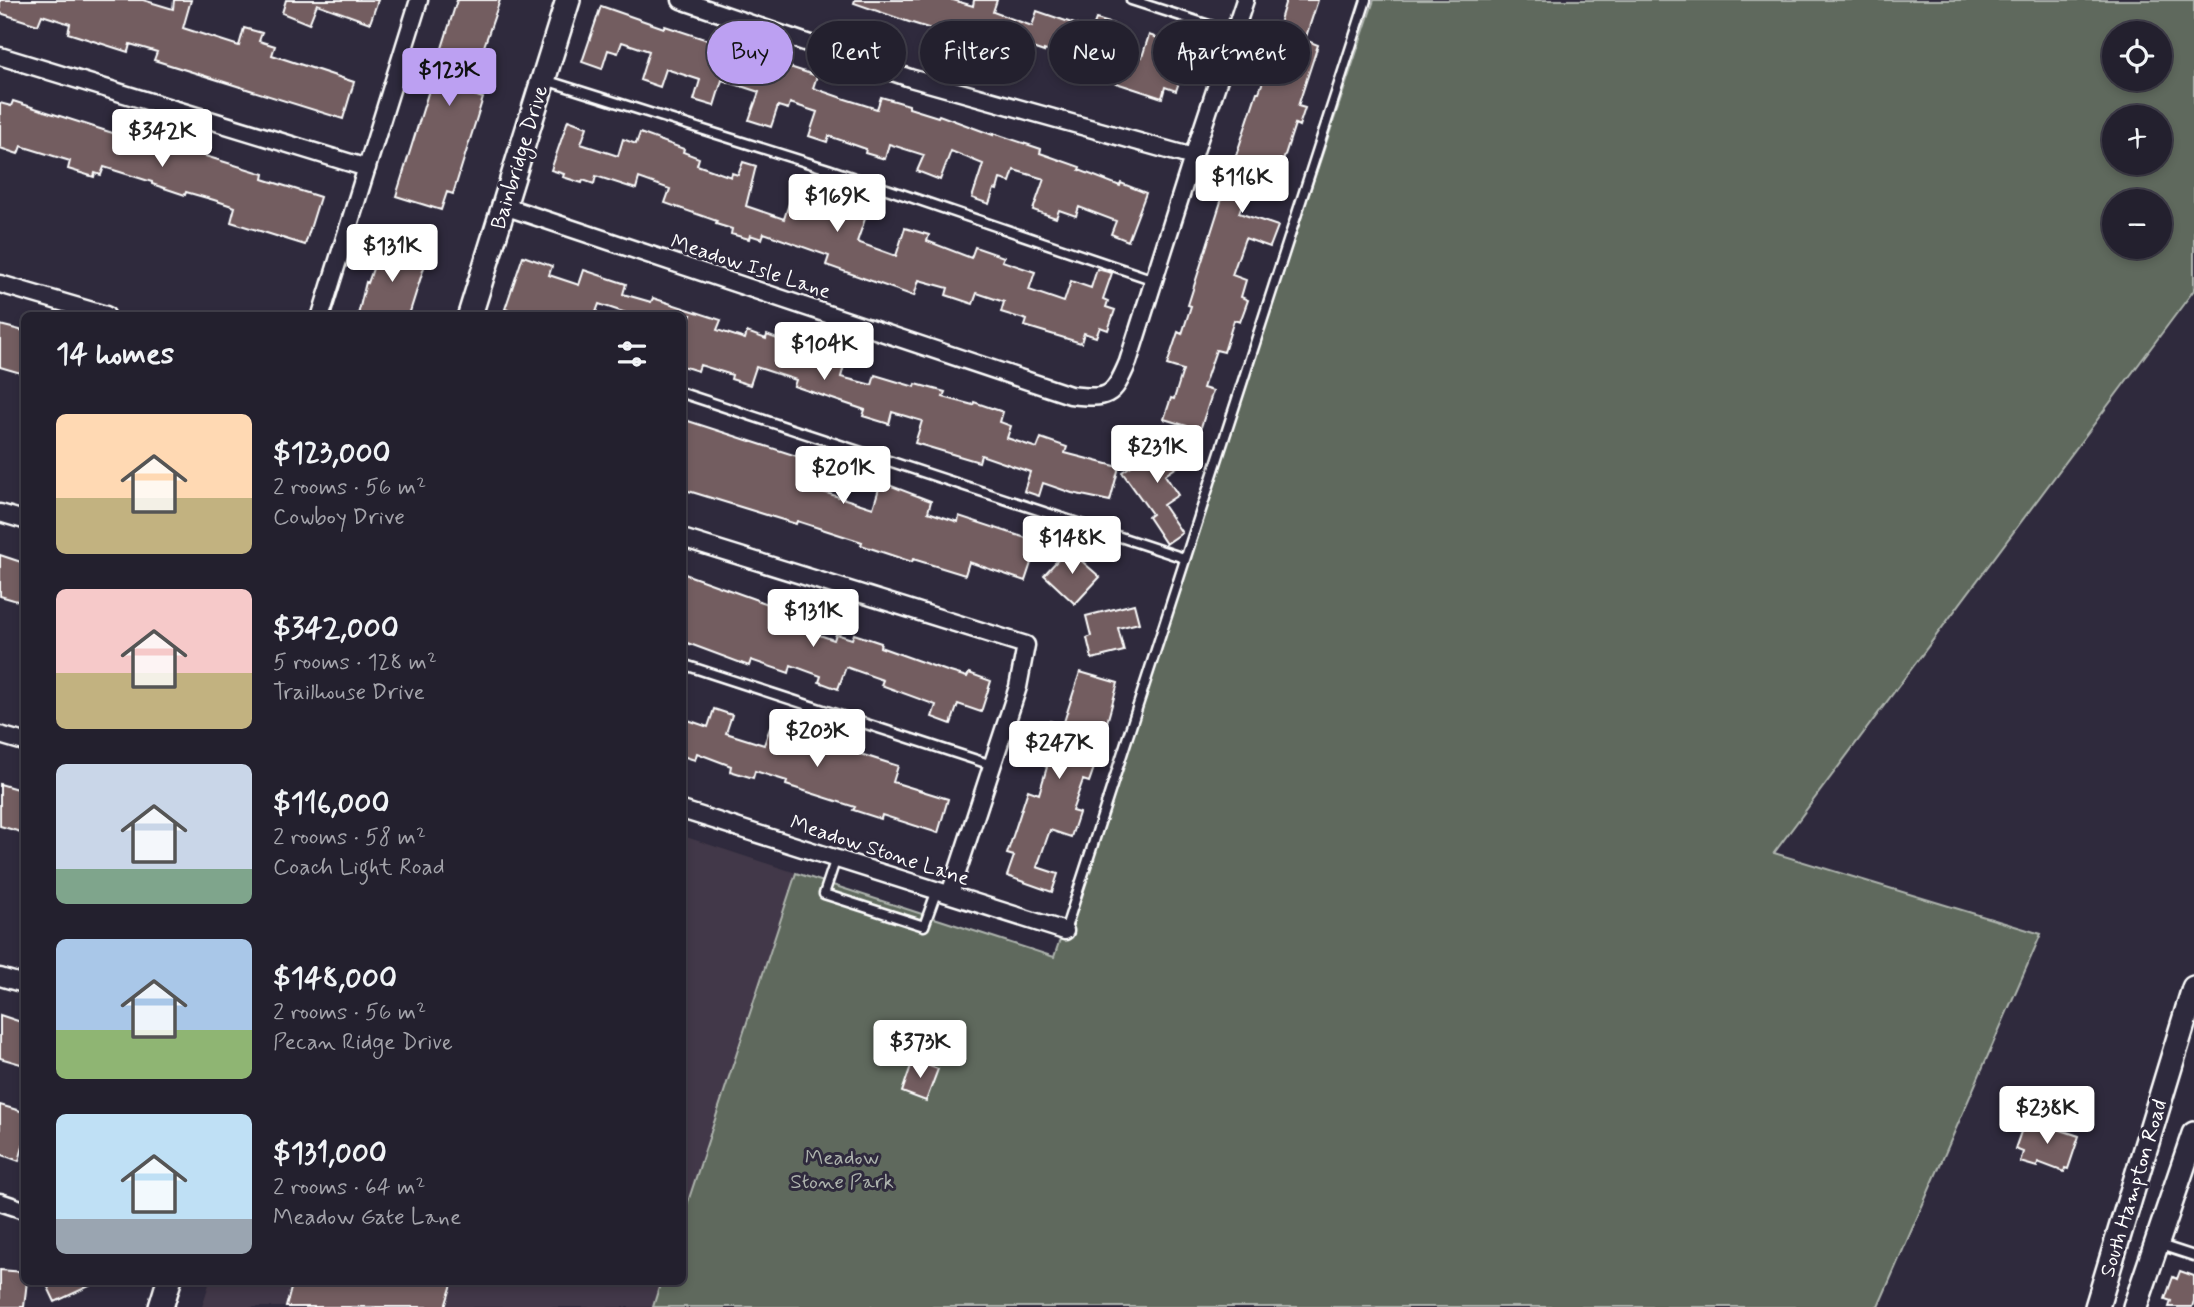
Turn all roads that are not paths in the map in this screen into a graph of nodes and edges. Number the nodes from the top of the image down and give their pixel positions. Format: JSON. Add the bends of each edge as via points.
{"nodes":[{"id":1,"x":419,"y":0,"type":"edge"},
{"id":2,"x":568,"y":0,"type":"edge"},
{"id":3,"x":681,"y":0,"type":"edge"},
{"id":4,"x":1131,"y":0,"type":"edge"},
{"id":5,"x":1245,"y":0,"type":"edge"},
{"id":6,"x":1366,"y":0,"type":"edge"},
{"id":7,"x":1197,"y":21,"type":"edge"},
{"id":8,"x":1238,"y":21,"type":"edge"},
{"id":9,"x":0,"y":56,"type":"edge"},
{"id":10,"x":544,"y":79,"type":"junction"},
{"id":11,"x":1217,"y":84,"type":"edge"},
{"id":12,"x":1193,"y":157,"type":"junction"},
{"id":13,"x":366,"y":168,"type":"junction"},
{"id":14,"x":504,"y":206,"type":"junction"},
{"id":15,"x":1154,"y":280,"type":"junction"},
{"id":16,"x":0,"y":284,"type":"edge"},
{"id":17,"x":96,"y":312,"type":"edge"},
{"id":18,"x":322,"y":312,"type":"edge"},
{"id":19,"x":471,"y":312,"type":"edge"},
{"id":20,"x":686,"y":394,"type":"edge"},
{"id":21,"x":0,"y":513,"type":"edge"},
{"id":22,"x":21,"y":519,"type":"edge"},
{"id":23,"x":686,"y":539,"type":"edge"},
{"id":24,"x":1184,"y":558,"type":"junction"},
{"id":25,"x":686,"y":665,"type":"edge"},
{"id":26,"x":0,"y":734,"type":"edge"},
{"id":27,"x":21,"y":741,"type":"edge"},
{"id":28,"x":992,"y":765,"type":"junction"},
{"id":29,"x":686,"y":811,"type":"edge"},
{"id":30,"x":836,"y":858,"type":"junction"},
{"id":31,"x":944,"y":892,"type":"junction"},
{"id":32,"x":1065,"y":931,"type":"joint"},
{"id":33,"x":0,"y":977,"type":"edge"},
{"id":34,"x":21,"y":983,"type":"edge"},
{"id":35,"x":2192,"y":999,"type":"edge"},
{"id":36,"x":2194,"y":1134,"type":"edge"},
{"id":37,"x":0,"y":1202,"type":"edge"},
{"id":38,"x":21,"y":1209,"type":"edge"},
{"id":39,"x":2157,"y":1244,"type":"junction"},
{"id":40,"x":2194,"y":1256,"type":"edge"},
{"id":41,"x":168,"y":1285,"type":"edge"},
{"id":42,"x":161,"y":1307,"type":"edge"},
{"id":43,"x":2097,"y":1307,"type":"edge"},
{"id":44,"x":2135,"y":1307,"type":"edge"}],
"edges":[{"from":1,"to":13,"type":"street"},
{"from":2,"to":10,"type":"main road","name":"Bainbridge Drive"},
{"from":3,"to":12,"type":"street","via":[[910,78]]},
{"from":4,"to":7,"type":"lane"},
{"from":5,"to":8,"type":"street","name":"Meadow Isle Lane"},
{"from":6,"to":24,"type":"lane"},
{"from":9,"to":13,"type":"street"},
{"from":10,"to":14,"type":"main road","name":"Bainbridge Drive"},
{"from":10,"to":15,"type":"lane"},
{"from":11,"to":12,"type":"street","name":"Meadow Isle Lane"},
{"from":12,"to":15,"type":"street","name":"Meadow Isle Lane"},
{"from":13,"to":18,"type":"street"},
{"from":14,"to":15,"type":"street","name":"Meadow Isle Lane","via":[[1070,395],[1098,398],[1118,386]]},
{"from":14,"to":19,"type":"main road","name":"Bainbridge Drive"},
{"from":16,"to":17,"type":"street"},
{"from":20,"to":24,"type":"lane"},
{"from":21,"to":22,"type":"street"},
{"from":23,"to":28,"type":"street","via":[[1026,645],[1018,687]]},
{"from":24,"to":32,"type":"lane"},
{"from":25,"to":28,"type":"lane"},
{"from":26,"to":27,"type":"street"},
{"from":28,"to":31,"type":"street"},
{"from":29,"to":30,"type":"street","name":"Meadow Stone Lane"},
{"from":30,"to":31,"type":"street","name":"Meadow Stone Lane"},
{"from":30,"to":31,"type":"lane","via":[[824,894],[924,926]]},
{"from":31,"to":32,"type":"street","name":"Meadow Stone Lane"},
{"from":33,"to":34,"type":"street"},
{"from":35,"to":43,"type":"main road","name":"South Hampton Road"},
{"from":36,"to":39,"type":"main road","name":"South Hampton Road"},
{"from":37,"to":38,"type":"street"},
{"from":39,"to":40,"type":"lane"},
{"from":39,"to":44,"type":"main road","name":"South Hampton Road"},
{"from":41,"to":42,"type":"main road"}]}
